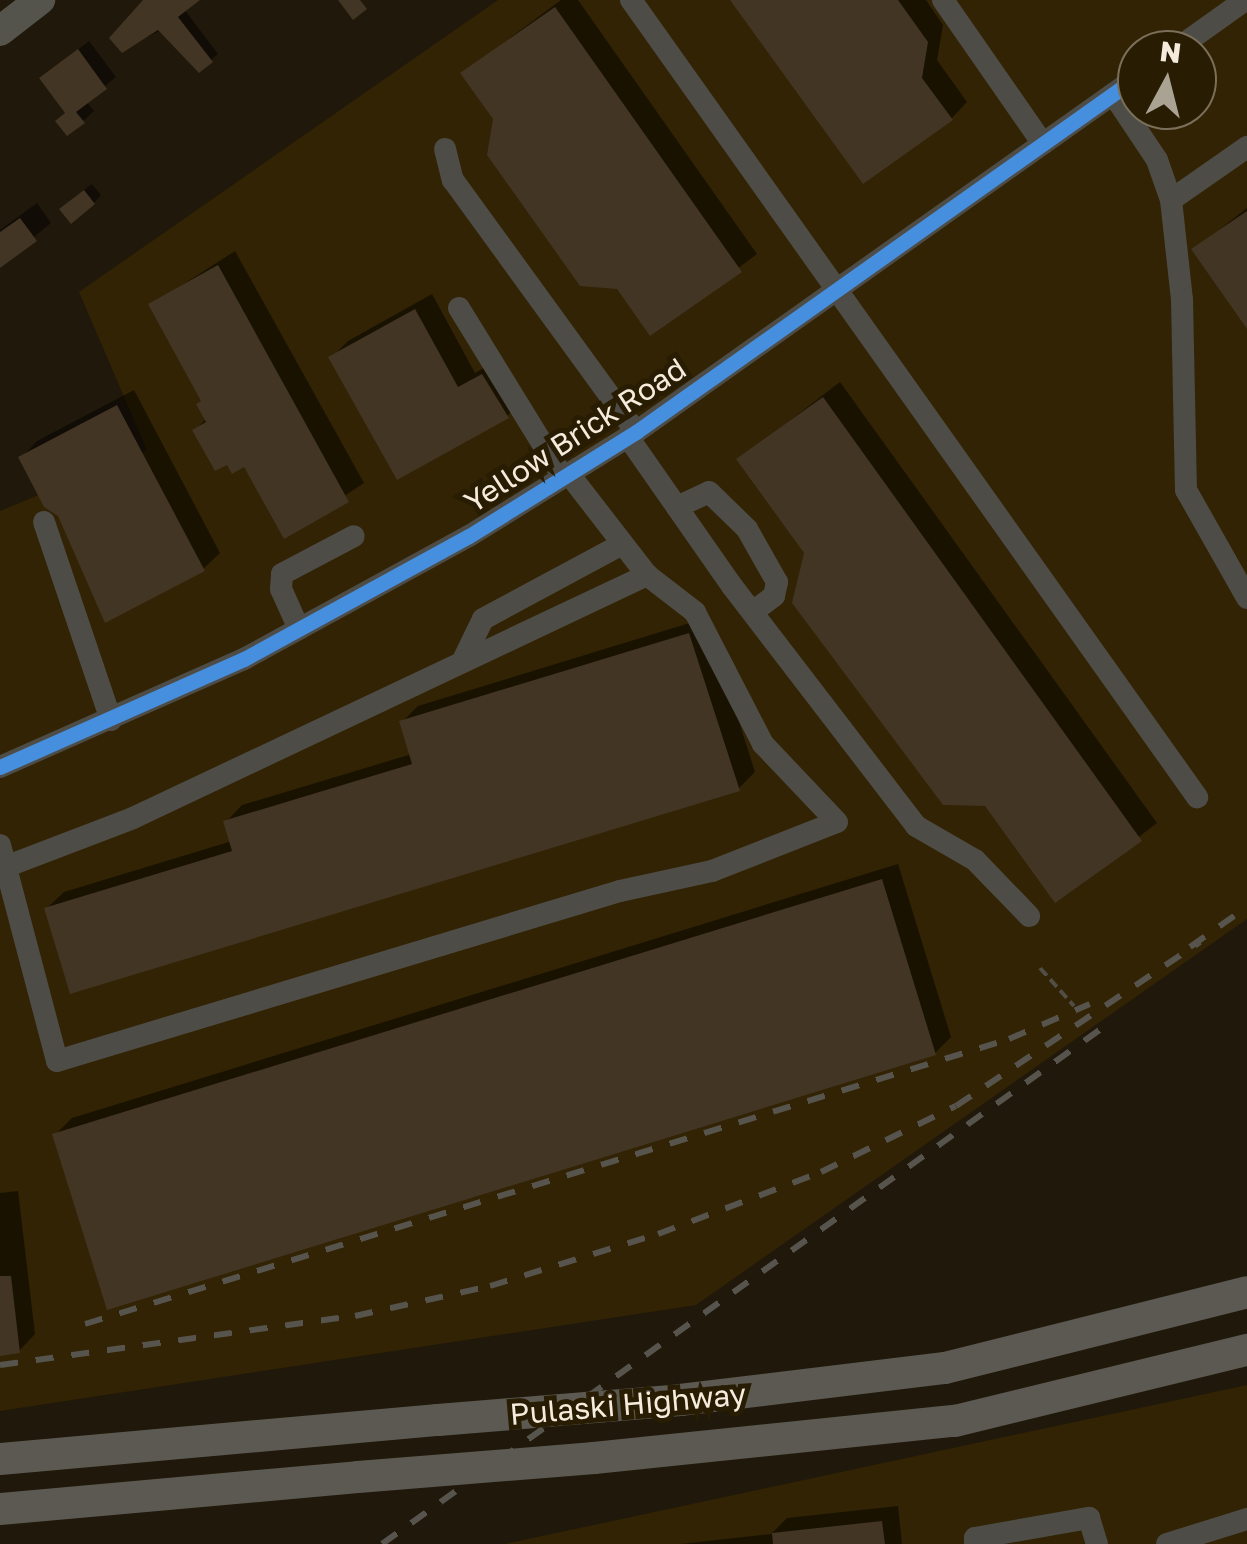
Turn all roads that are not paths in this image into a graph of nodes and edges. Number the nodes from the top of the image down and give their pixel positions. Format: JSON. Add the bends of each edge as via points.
{"nodes":[{"id":1,"x":40,"y":0,"type":"edge"},
{"id":2,"x":631,"y":0,"type":"edge"},
{"id":3,"x":942,"y":0,"type":"edge"},
{"id":4,"x":1245,"y":0,"type":"edge"},
{"id":5,"x":1203,"y":30,"type":"edge"},
{"id":6,"x":0,"y":31,"type":"edge"},
{"id":7,"x":1117,"y":91,"type":"edge"},
{"id":8,"x":1113,"y":94,"type":"junction"},
{"id":9,"x":1043,"y":144,"type":"junction"},
{"id":10,"x":1247,"y":147,"type":"edge"},
{"id":11,"x":445,"y":149,"type":"dead end"},
{"id":12,"x":1171,"y":200,"type":"junction"},
{"id":13,"x":841,"y":288,"type":"junction"},
{"id":14,"x":459,"y":308,"type":"dead end"},
{"id":15,"x":632,"y":434,"type":"junction"},
{"id":16,"x":566,"y":475,"type":"junction"},
{"id":17,"x":677,"y":507,"type":"junction"},
{"id":18,"x":44,"y":522,"type":"dead end"},
{"id":19,"x":354,"y":536,"type":"dead end"},
{"id":20,"x":622,"y":544,"type":"junction"},
{"id":21,"x":647,"y":576,"type":"junction"},
{"id":22,"x":1247,"y":598,"type":"edge"},
{"id":23,"x":753,"y":612,"type":"junction"},
{"id":24,"x":299,"y":629,"type":"junction"},
{"id":25,"x":464,"y":658,"type":"junction"},
{"id":26,"x":111,"y":720,"type":"junction"},
{"id":27,"x":0,"y":767,"type":"edge"},
{"id":28,"x":1197,"y":797,"type":"dead end"},
{"id":29,"x":2,"y":856,"type":"edge"},
{"id":30,"x":1030,"y":916,"type":"dead end"},
{"id":31,"x":1247,"y":1292,"type":"edge"},
{"id":32,"x":1247,"y":1350,"type":"edge"},
{"id":33,"x":0,"y":1459,"type":"edge"},
{"id":34,"x":0,"y":1509,"type":"edge"},
{"id":35,"x":1247,"y":1519,"type":"edge"},
{"id":36,"x":976,"y":1544,"type":"edge"},
{"id":37,"x":1098,"y":1544,"type":"edge"},
{"id":38,"x":1167,"y":1544,"type":"edge"}],
"edges":[{"from":1,"to":6,"type":"main road"},
{"from":2,"to":13,"type":"street"},
{"from":3,"to":9,"type":"street"},
{"from":4,"to":5,"type":"street"},
{"from":7,"to":8,"type":"street","name":"Yellow Brick Road"},
{"from":8,"to":9,"type":"street","name":"Yellow Brick Road"},
{"from":8,"to":12,"type":"street","via":[[1157,160]]},
{"from":9,"to":13,"type":"street","name":"Yellow Brick Road"},
{"from":10,"to":12,"type":"street"},
{"from":11,"to":15,"type":"street","via":[[453,180]]},
{"from":12,"to":22,"type":"street","via":[[1182,300],[1186,490]]},
{"from":13,"to":15,"type":"street","name":"Yellow Brick Road"},
{"from":13,"to":28,"type":"street"},
{"from":14,"to":16,"type":"street"},
{"from":15,"to":16,"type":"street","name":"Yellow Brick Road"},
{"from":15,"to":17,"type":"street"},
{"from":16,"to":20,"type":"street"},
{"from":16,"to":24,"type":"street","name":"Yellow Brick Road"},
{"from":17,"to":23,"type":"street"},
{"from":17,"to":23,"type":"street","via":[[709,492],[747,529],[778,582],[774,596]]},
{"from":18,"to":26,"type":"street"},
{"from":19,"to":24,"type":"street","via":[[282,574],[281,590]]},
{"from":20,"to":21,"type":"street"},
{"from":20,"to":25,"type":"street","via":[[483,619]]},
{"from":21,"to":25,"type":"street"},
{"from":21,"to":29,"type":"street","via":[[695,612],[763,744],[837,822],[712,871],[620,892],[58,1061]]},
{"from":23,"to":30,"type":"street","via":[[916,826],[976,860]]},
{"from":24,"to":26,"type":"street","name":"Yellow Brick Road"},
{"from":25,"to":29,"type":"street","via":[[133,818]]},
{"from":26,"to":27,"type":"street","name":"Yellow Brick Road"},
{"from":31,"to":33,"type":"highway","name":"Pulaski Highway","bridge":true,"via":[[945,1368],[680,1400]]},
{"from":32,"to":34,"type":"highway","name":"Pulaski Highway","bridge":true,"via":[[955,1421]]},
{"from":35,"to":38,"type":"street"},
{"from":36,"to":37,"type":"street","via":[[975,1538],[1088,1518]]}]}
